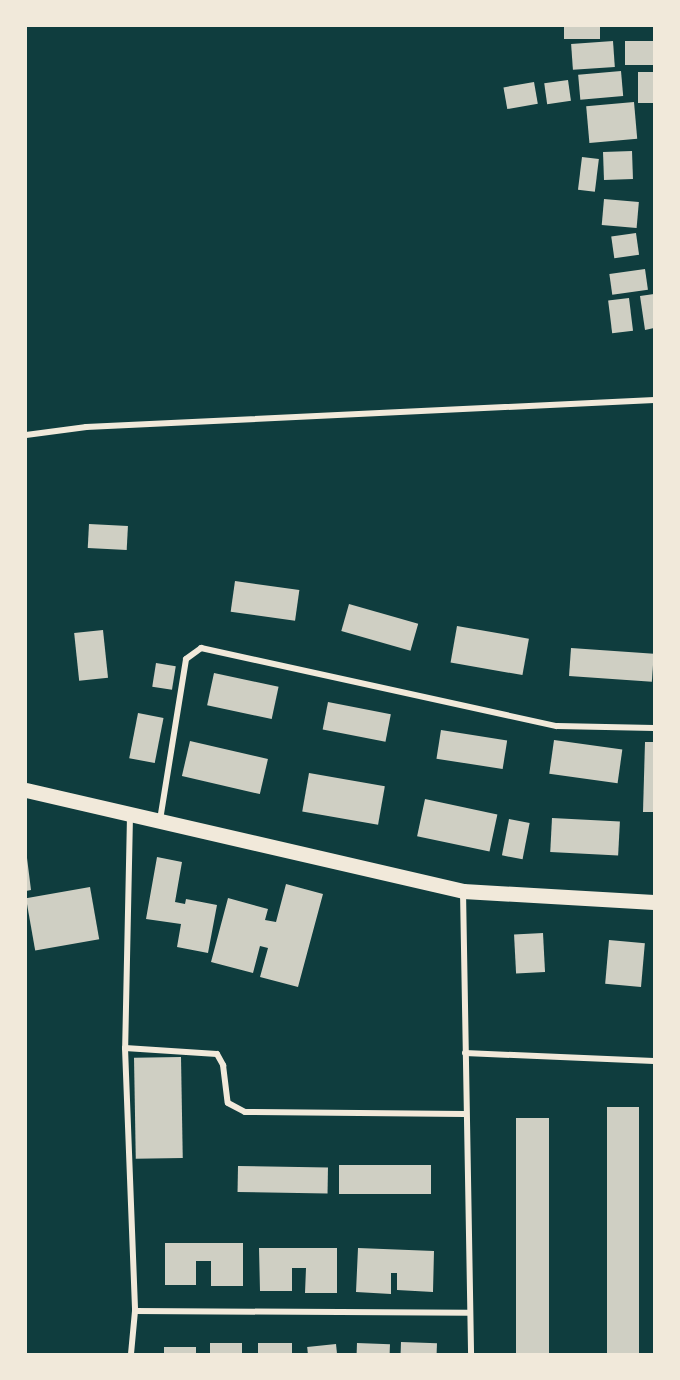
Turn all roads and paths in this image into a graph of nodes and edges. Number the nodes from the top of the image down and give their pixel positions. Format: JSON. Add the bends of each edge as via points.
{"nodes":[{"id":1,"x":654,"y":400,"type":"edge"},
{"id":2,"x":26,"y":435,"type":"edge"},
{"id":3,"x":654,"y":728,"type":"edge"},
{"id":4,"x":26,"y":790,"type":"edge"},
{"id":5,"x":130,"y":812,"type":"junction"},
{"id":6,"x":160,"y":821,"type":"junction"},
{"id":7,"x":463,"y":891,"type":"junction"},
{"id":8,"x":654,"y":902,"type":"edge"},
{"id":9,"x":125,"y":1048,"type":"junction"},
{"id":10,"x":465,"y":1053,"type":"junction"},
{"id":11,"x":654,"y":1061,"type":"edge"},
{"id":12,"x":465,"y":1114,"type":"junction"},
{"id":13,"x":135,"y":1311,"type":"junction"},
{"id":14,"x":469,"y":1313,"type":"junction"},
{"id":15,"x":131,"y":1354,"type":"edge"},
{"id":16,"x":471,"y":1354,"type":"edge"}],
"edges":[{"from":1,"to":2,"type":"street","via":[[86,427]]},
{"from":3,"to":6,"type":"street","via":[[557,726],[201,648],[186,659]]},
{"from":4,"to":5,"type":"main road"},
{"from":5,"to":6,"type":"main road"},
{"from":5,"to":9,"type":"street"},
{"from":6,"to":7,"type":"main road"},
{"from":7,"to":8,"type":"main road"},
{"from":7,"to":10,"type":"street"},
{"from":9,"to":12,"type":"street","via":[[217,1054],[223,1065],[228,1103],[245,1112]]},
{"from":9,"to":13,"type":"street"},
{"from":10,"to":11,"type":"street"},
{"from":10,"to":12,"type":"street"},
{"from":12,"to":14,"type":"street"},
{"from":13,"to":14,"type":"street"},
{"from":13,"to":15,"type":"street"},
{"from":14,"to":16,"type":"street"}]}
